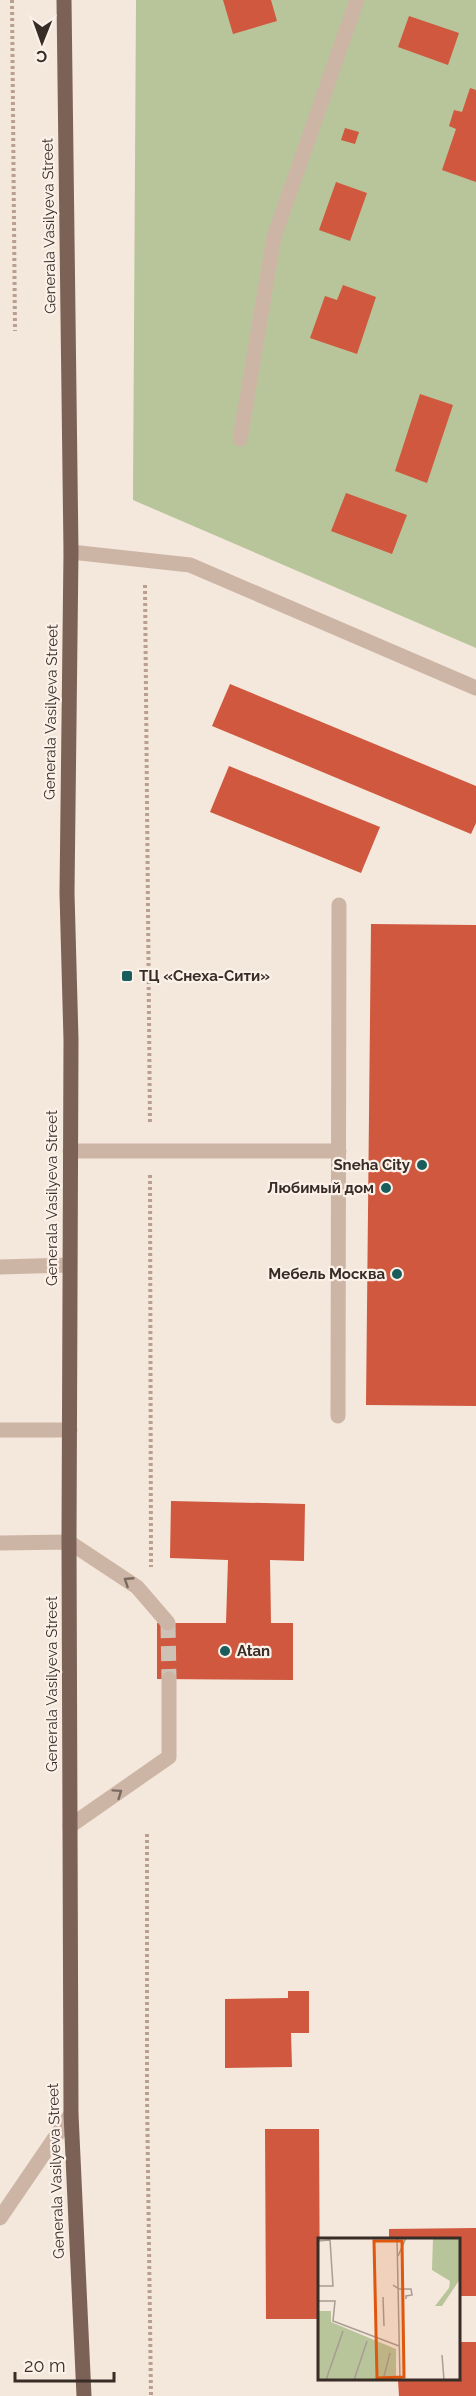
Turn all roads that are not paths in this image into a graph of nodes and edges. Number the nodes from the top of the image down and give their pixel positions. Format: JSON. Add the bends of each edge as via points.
{"nodes":[{"id":1,"x":64,"y":0,"type":"edge"},
{"id":2,"x":357,"y":0,"type":"edge"},
{"id":3,"x":240,"y":439,"type":"dead end"},
{"id":4,"x":70,"y":552,"type":"junction"},
{"id":5,"x":476,"y":688,"type":"edge"},
{"id":6,"x":339,"y":905,"type":"dead end"},
{"id":7,"x":70,"y":1151,"type":"junction"},
{"id":8,"x":339,"y":1151,"type":"junction"},
{"id":9,"x":69,"y":1265,"type":"junction"},
{"id":10,"x":0,"y":1267,"type":"edge"},
{"id":11,"x":338,"y":1416,"type":"dead end"},
{"id":12,"x":0,"y":1430,"type":"edge"},
{"id":13,"x":70,"y":1430,"type":"junction"},
{"id":14,"x":69,"y":1542,"type":"junction"},
{"id":15,"x":0,"y":1543,"type":"edge"},
{"id":16,"x":168,"y":1623,"type":"tunnel mouth"},
{"id":17,"x":168,"y":1679,"type":"tunnel mouth"},
{"id":18,"x":70,"y":1826,"type":"junction"},
{"id":19,"x":71,"y":2114,"type":"junction"},
{"id":20,"x":0,"y":2218,"type":"edge"},
{"id":21,"x":84,"y":2396,"type":"edge"}],
"edges":[{"from":1,"to":4,"type":"main road","name":"Generala Vasilyeva Street"},
{"from":2,"to":3,"type":"lane","via":[[274,237]]},
{"from":4,"to":5,"type":"lane","via":[[190,565]]},
{"from":4,"to":7,"type":"main road","name":"Generala Vasilyeva Street"},
{"from":6,"to":8,"type":"lane"},
{"from":7,"to":8,"type":"lane"},
{"from":7,"to":9,"type":"main road","name":"Generala Vasilyeva Street"},
{"from":8,"to":11,"type":"lane"},
{"from":9,"to":10,"type":"lane"},
{"from":9,"to":13,"type":"main road","name":"Generala Vasilyeva Street"},
{"from":12,"to":13,"type":"lane"},
{"from":13,"to":14,"type":"main road","name":"Generala Vasilyeva Street"},
{"from":14,"to":15,"type":"lane"},
{"from":16,"to":14,"type":"lane","one_way":true,"via":[[137,1587]]},
{"from":14,"to":18,"type":"main road","name":"Generala Vasilyeva Street"},
{"from":18,"to":17,"type":"lane","one_way":true,"via":[[169,1757]]},
{"from":18,"to":19,"type":"main road","name":"Generala Vasilyeva Street"},
{"from":19,"to":20,"type":"lane"},
{"from":19,"to":21,"type":"main road","name":"Generala Vasilyeva Street"}]}
